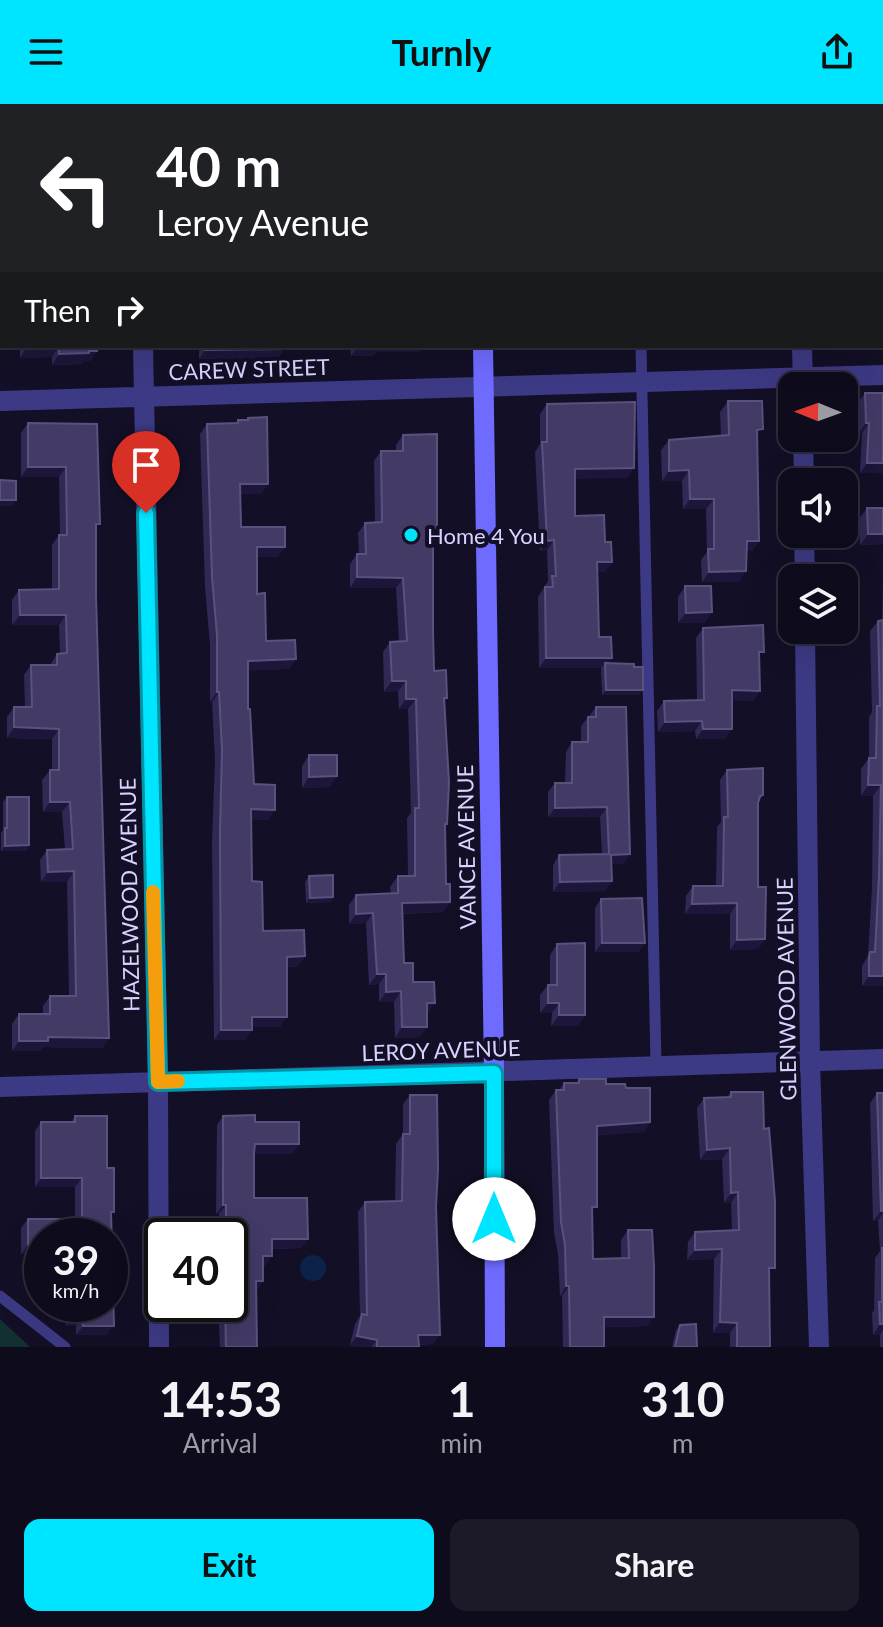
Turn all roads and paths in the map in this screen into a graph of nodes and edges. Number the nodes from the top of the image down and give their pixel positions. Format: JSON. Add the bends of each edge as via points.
{"nodes":[{"id":1,"x":143,"y":348,"type":"edge"},
{"id":2,"x":483,"y":348,"type":"edge"},
{"id":3,"x":641,"y":348,"type":"edge"},
{"id":4,"x":802,"y":348,"type":"edge"},
{"id":5,"x":803,"y":372,"type":"edge"},
{"id":6,"x":883,"y":375,"type":"edge"},
{"id":7,"x":858,"y":377,"type":"edge"},
{"id":8,"x":642,"y":382,"type":"junction"},
{"id":9,"x":778,"y":382,"type":"edge"},
{"id":10,"x":483,"y":386,"type":"junction"},
{"id":11,"x":144,"y":396,"type":"junction"},
{"id":12,"x":0,"y":401,"type":"edge"},
{"id":13,"x":805,"y":644,"type":"edge"},
{"id":14,"x":883,"y":1059,"type":"edge"},
{"id":15,"x":810,"y":1061,"type":"junction"},
{"id":16,"x":656,"y":1064,"type":"junction"},
{"id":17,"x":494,"y":1073,"type":"junction"},
{"id":18,"x":158,"y":1082,"type":"junction"},
{"id":19,"x":0,"y":1087,"type":"edge"},
{"id":20,"x":0,"y":1296,"type":"edge"},
{"id":21,"x":65,"y":1347,"type":"edge"},
{"id":22,"x":159,"y":1347,"type":"edge"},
{"id":23,"x":495,"y":1347,"type":"edge"},
{"id":24,"x":819,"y":1347,"type":"edge"}],
"edges":[{"from":1,"to":11,"type":"street","name":"HAZELWOOD AVENUE"},
{"from":2,"to":10,"type":"street","name":"VANCE AVENUE"},
{"from":3,"to":8,"type":"lane"},
{"from":4,"to":5,"type":"street"},
{"from":6,"to":7,"type":"street","name":"CAREW STREET"},
{"from":8,"to":9,"type":"street","name":"CAREW STREET"},
{"from":8,"to":10,"type":"street","name":"CAREW STREET"},
{"from":8,"to":16,"type":"lane"},
{"from":10,"to":11,"type":"street","name":"CAREW STREET"},
{"from":10,"to":17,"type":"street","name":"VANCE AVENUE"},
{"from":11,"to":12,"type":"street","name":"CAREW STREET"},
{"from":11,"to":18,"type":"street","name":"HAZELWOOD AVENUE"},
{"from":13,"to":15,"type":"street","name":"GLENWOOD AVENUE"},
{"from":14,"to":15,"type":"street","name":"LEROY AVENUE"},
{"from":15,"to":16,"type":"street","name":"LEROY AVENUE"},
{"from":15,"to":24,"type":"street","name":"GLENWOOD AVENUE"},
{"from":16,"to":17,"type":"street","name":"LEROY AVENUE"},
{"from":17,"to":18,"type":"street","name":"LEROY AVENUE"},
{"from":17,"to":23,"type":"street","name":"VANCE AVENUE"},
{"from":18,"to":19,"type":"street","name":"LEROY AVENUE"},
{"from":18,"to":22,"type":"street","name":"HAZELWOOD AVENUE"},
{"from":20,"to":21,"type":"lane"}]}
